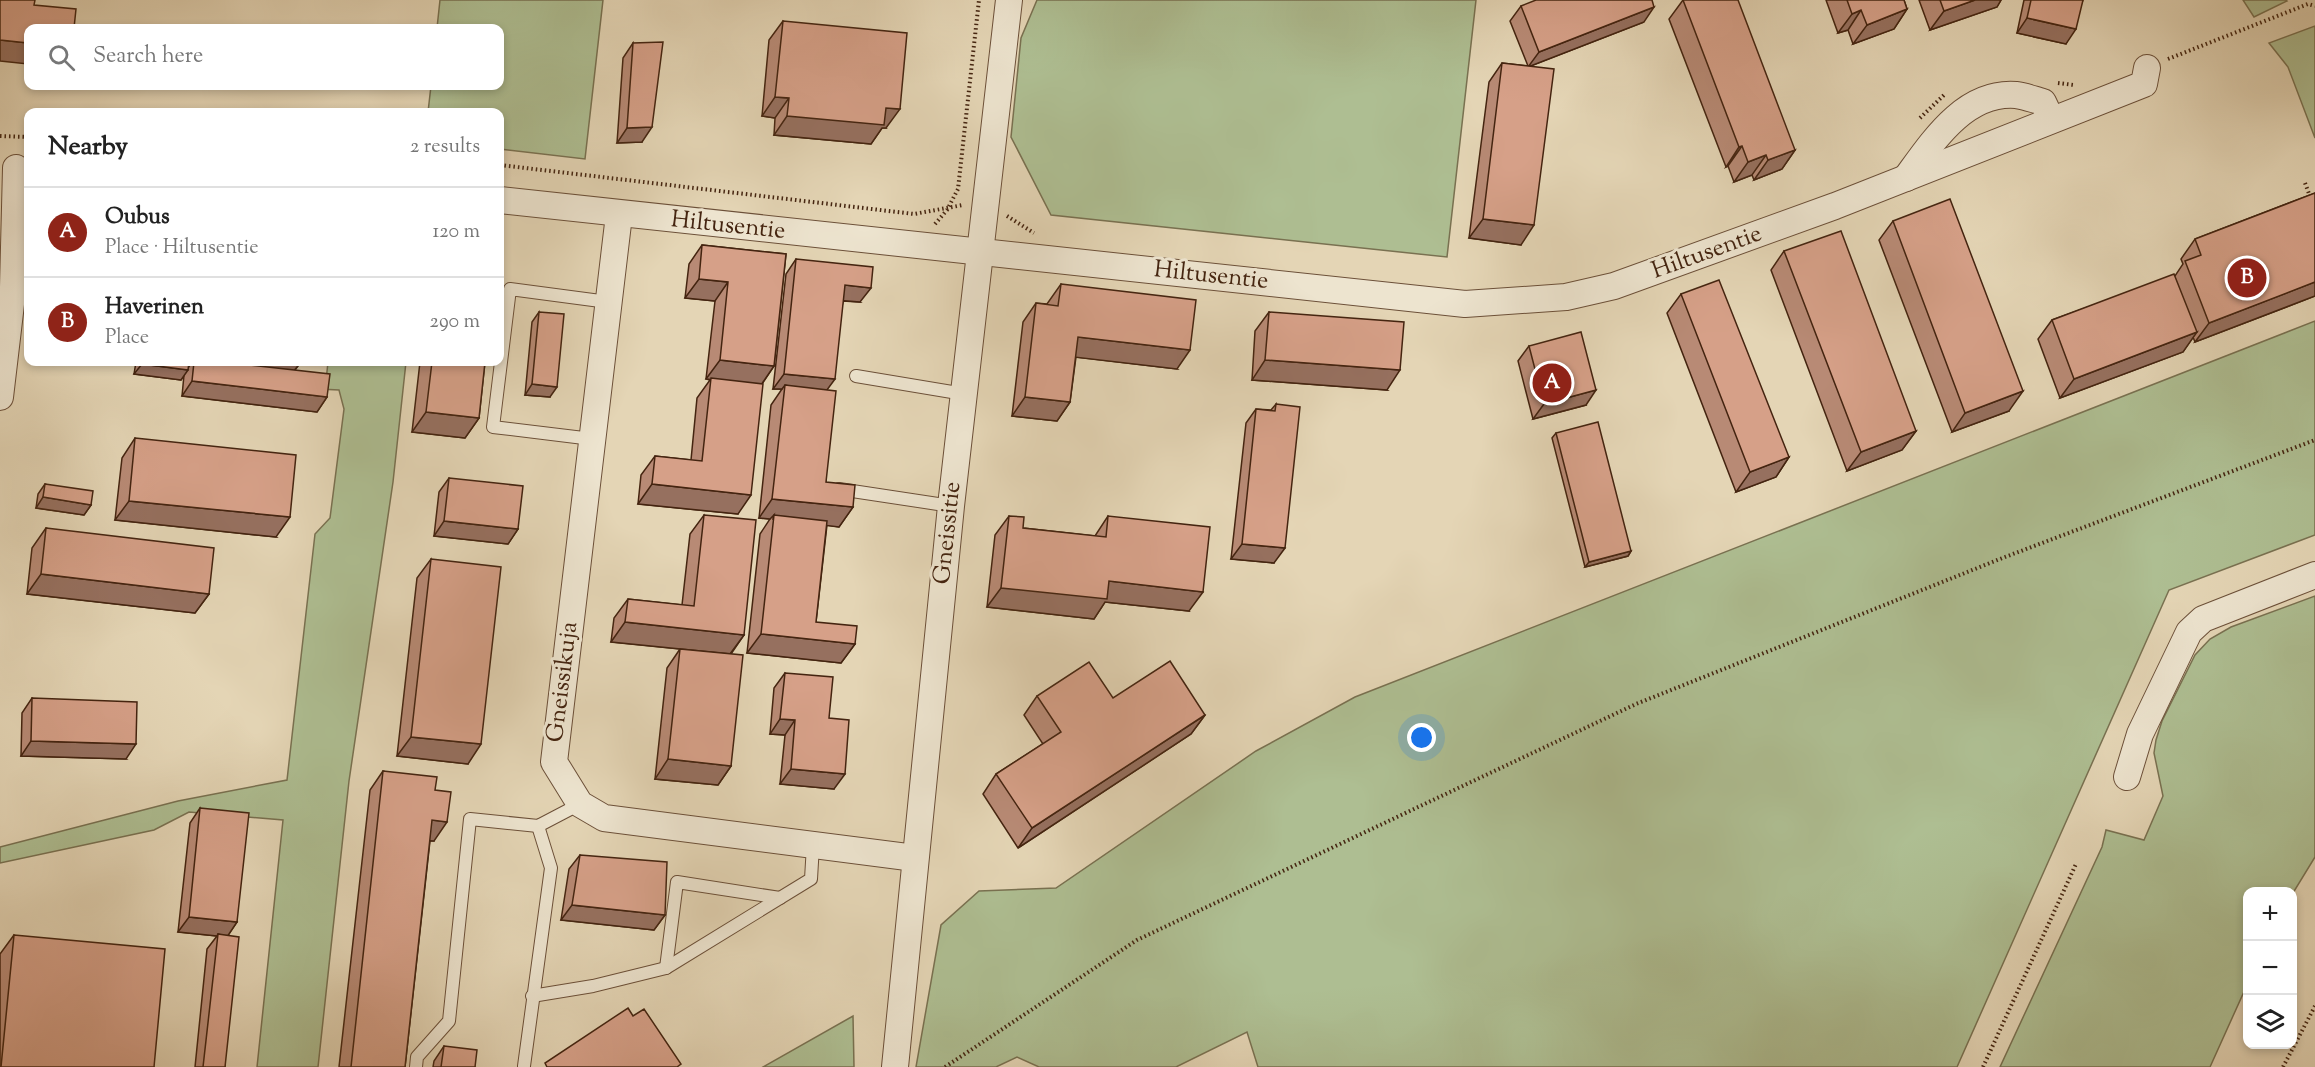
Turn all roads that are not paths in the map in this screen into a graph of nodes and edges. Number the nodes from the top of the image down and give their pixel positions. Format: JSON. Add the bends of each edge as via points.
{"nodes":[{"id":1,"x":1009,"y":0,"type":"edge"},
{"id":2,"x":2147,"y":68,"type":"road end"},
{"id":3,"x":2051,"y":119,"type":"junction"},
{"id":4,"x":15,"y":168,"type":"edge"},
{"id":5,"x":1905,"y":179,"type":"junction"},
{"id":6,"x":504,"y":201,"type":"edge"},
{"id":7,"x":619,"y":215,"type":"junction"},
{"id":8,"x":979,"y":251,"type":"junction"},
{"id":9,"x":608,"y":302,"type":"junction"},
{"id":10,"x":504,"y":338,"type":"edge"},
{"id":11,"x":501,"y":366,"type":"edge"},
{"id":12,"x":856,"y":376,"type":"dead end"},
{"id":13,"x":964,"y":394,"type":"junction"},
{"id":14,"x":0,"y":397,"type":"edge"},
{"id":15,"x":592,"y":439,"type":"junction"},
{"id":16,"x":835,"y":488,"type":"edge"},
{"id":17,"x":951,"y":506,"type":"junction"},
{"id":18,"x":2315,"y":575,"type":"edge"},
{"id":19,"x":2127,"y":777,"type":"dead end"},
{"id":20,"x":580,"y":804,"type":"junction"},
{"id":21,"x":538,"y":826,"type":"junction"},
{"id":22,"x":813,"y":845,"type":"junction"},
{"id":23,"x":915,"y":858,"type":"junction"},
{"id":24,"x":780,"y":898,"type":"junction"},
{"id":25,"x":666,"y":968,"type":"junction"},
{"id":26,"x":532,"y":996,"type":"junction"},
{"id":27,"x":524,"y":1066,"type":"edge"},
{"id":28,"x":416,"y":1067,"type":"edge"},
{"id":29,"x":895,"y":1067,"type":"edge"}],
"edges":[{"from":1,"to":8,"type":"street","name":"Gneissitie"},
{"from":2,"to":3,"type":"street","name":"Hiltusentie","via":[[2144,84]]},
{"from":3,"to":5,"type":"street","name":"Hiltusentie"},
{"from":3,"to":5,"type":"street","via":[[2043,102],[2017,95],[1972,103],[1935,139]]},
{"from":4,"to":14,"type":"street","via":[[13,287]]},
{"from":5,"to":8,"type":"street","name":"Hiltusentie","via":[[1696,258],[1614,286],[1566,297],[1465,304]]},
{"from":6,"to":7,"type":"street","name":"Hiltusentie"},
{"from":7,"to":8,"type":"street","name":"Hiltusentie"},
{"from":7,"to":9,"type":"street","name":"Gneissikuja"},
{"from":8,"to":13,"type":"street","name":"Gneissitie"},
{"from":9,"to":10,"type":"lane","via":[[510,289]]},
{"from":9,"to":15,"type":"street","name":"Gneissikuja"},
{"from":11,"to":15,"type":"lane","via":[[493,427]]},
{"from":12,"to":13,"type":"lane"},
{"from":13,"to":17,"type":"street","name":"Gneissitie"},
{"from":15,"to":20,"type":"street","name":"Gneissikuja","via":[[554,762]]},
{"from":16,"to":17,"type":"lane"},
{"from":17,"to":23,"type":"street","name":"Gneissitie"},
{"from":18,"to":19,"type":"street","via":[[2203,619],[2189,632],[2140,734]]},
{"from":20,"to":21,"type":"lane"},
{"from":20,"to":22,"type":"street","name":"Gneissikuja","via":[[604,818]]},
{"from":21,"to":26,"type":"lane","via":[[551,868]]},
{"from":21,"to":28,"type":"lane","via":[[470,819],[449,1021],[417,1057]]},
{"from":22,"to":23,"type":"street","name":"Gneissikuja"},
{"from":22,"to":24,"type":"lane","via":[[811,879]]},
{"from":23,"to":29,"type":"street","name":"Gneissitie"},
{"from":24,"to":25,"type":"lane"},
{"from":24,"to":25,"type":"lane","via":[[677,882]]},
{"from":25,"to":26,"type":"lane"},
{"from":26,"to":27,"type":"lane"}]}
